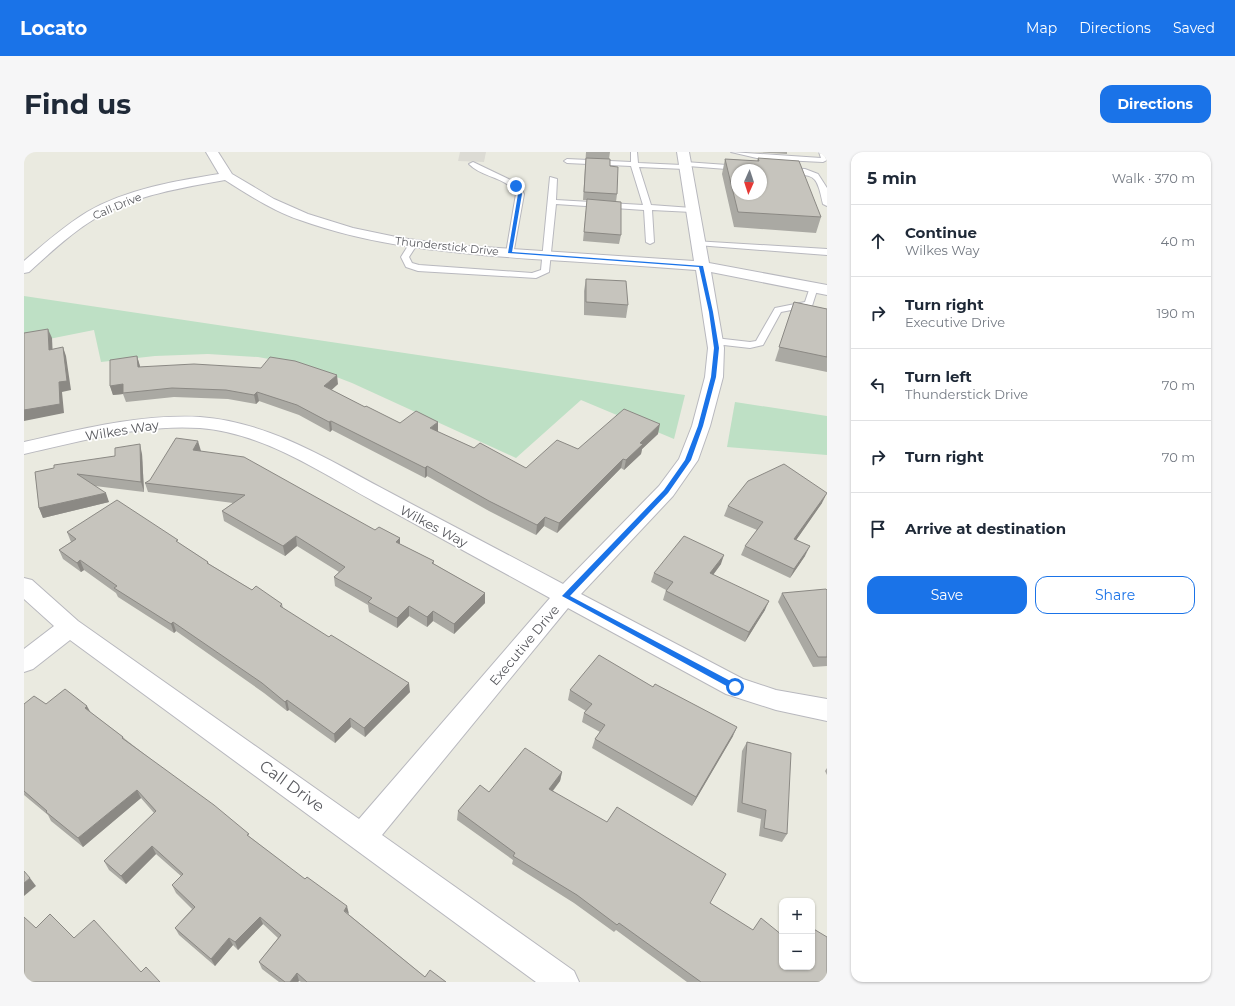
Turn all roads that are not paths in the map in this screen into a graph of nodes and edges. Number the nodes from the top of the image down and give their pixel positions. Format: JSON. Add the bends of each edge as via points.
{"nodes":[{"id":1,"x":212,"y":152,"type":"edge"},
{"id":2,"x":634,"y":152,"type":"edge"},
{"id":3,"x":734,"y":152,"type":"edge"},
{"id":4,"x":822,"y":152,"type":"edge"},
{"id":5,"x":567,"y":161,"type":"dead end"},
{"id":6,"x":684,"y":161,"type":"edge"},
{"id":7,"x":473,"y":164,"type":"dead end"},
{"id":8,"x":635,"y":164,"type":"junction"},
{"id":9,"x":731,"y":166,"type":"edge"},
{"id":10,"x":780,"y":170,"type":"edge"},
{"id":11,"x":227,"y":176,"type":"junction"},
{"id":12,"x":553,"y":179,"type":"dead end"},
{"id":13,"x":552,"y":202,"type":"junction"},
{"id":14,"x":827,"y":204,"type":"edge"},
{"id":15,"x":648,"y":208,"type":"junction"},
{"id":16,"x":692,"y":210,"type":"junction"},
{"id":17,"x":650,"y":242,"type":"dead end"},
{"id":18,"x":414,"y":243,"type":"junction"},
{"id":19,"x":697,"y":243,"type":"junction"},
{"id":20,"x":827,"y":252,"type":"edge"},
{"id":21,"x":510,"y":253,"type":"junction"},
{"id":22,"x":548,"y":256,"type":"junction"},
{"id":23,"x":701,"y":266,"type":"junction"},
{"id":24,"x":24,"y":269,"type":"edge"},
{"id":25,"x":820,"y":289,"type":"edge"},
{"id":26,"x":715,"y":341,"type":"junction"},
{"id":27,"x":24,"y":448,"type":"edge"},
{"id":28,"x":24,"y":586,"type":"edge"},
{"id":29,"x":565,"y":596,"type":"junction"},
{"id":30,"x":70,"y":627,"type":"junction"},
{"id":31,"x":24,"y":662,"type":"edge"},
{"id":32,"x":827,"y":710,"type":"edge"},
{"id":33,"x":362,"y":838,"type":"junction"},
{"id":34,"x":563,"y":982,"type":"edge"}],
"edges":[{"from":1,"to":11,"type":"street","name":"Thunderstick Drive"},
{"from":2,"to":8,"type":"lane"},
{"from":3,"to":4,"type":"lane","via":[[761,157],[823,160],[825,158]]},
{"from":5,"to":8,"type":"lane"},
{"from":6,"to":8,"type":"lane"},
{"from":6,"to":9,"type":"lane"},
{"from":6,"to":16,"type":"street","name":"Executive Drive"},
{"from":7,"to":21,"type":"lane","via":[[516,186],[520,194]]},
{"from":8,"to":15,"type":"lane"},
{"from":10,"to":14,"type":"lane","via":[[810,172],[819,177]]},
{"from":11,"to":18,"type":"street","name":"Thunderstick Drive","via":[[269,202],[303,217],[350,232]]},
{"from":11,"to":24,"type":"street","name":"Call Drive","via":[[158,190],[101,210],[68,232]]},
{"from":12,"to":13,"type":"lane"},
{"from":13,"to":15,"type":"lane"},
{"from":13,"to":22,"type":"lane"},
{"from":15,"to":16,"type":"lane"},
{"from":15,"to":17,"type":"lane"},
{"from":16,"to":19,"type":"street","name":"Executive Drive"},
{"from":18,"to":21,"type":"street","name":"Thunderstick Drive"},
{"from":18,"to":22,"type":"lane","via":[[405,257],[409,265],[418,268],[533,276],[545,272]]},
{"from":19,"to":20,"type":"lane"},
{"from":19,"to":23,"type":"street","name":"Executive Drive"},
{"from":21,"to":22,"type":"street","name":"Thunderstick Drive"},
{"from":22,"to":23,"type":"street","name":"Thunderstick Drive"},
{"from":23,"to":25,"type":"street","name":"Thunderstick Drive"},
{"from":23,"to":26,"type":"street","name":"Executive Drive"},
{"from":25,"to":26,"type":"lane","via":[[809,304],[778,310],[760,343],[750,345]]},
{"from":26,"to":29,"type":"street","name":"Executive Drive","via":[[714,377],[701,426],[688,460],[666,491]]},
{"from":27,"to":29,"type":"street","name":"Wilkes Way","via":[[153,423],[226,426],[261,435],[302,454]]},
{"from":28,"to":30,"type":"street","name":"Call Drive"},
{"from":29,"to":32,"type":"street","name":"Wilkes Way","via":[[735,687],[776,700]]},
{"from":29,"to":33,"type":"street","name":"Executive Drive"},
{"from":30,"to":31,"type":"street"},
{"from":30,"to":33,"type":"street","name":"Call Drive"},
{"from":33,"to":34,"type":"street","name":"Call Drive"}]}
